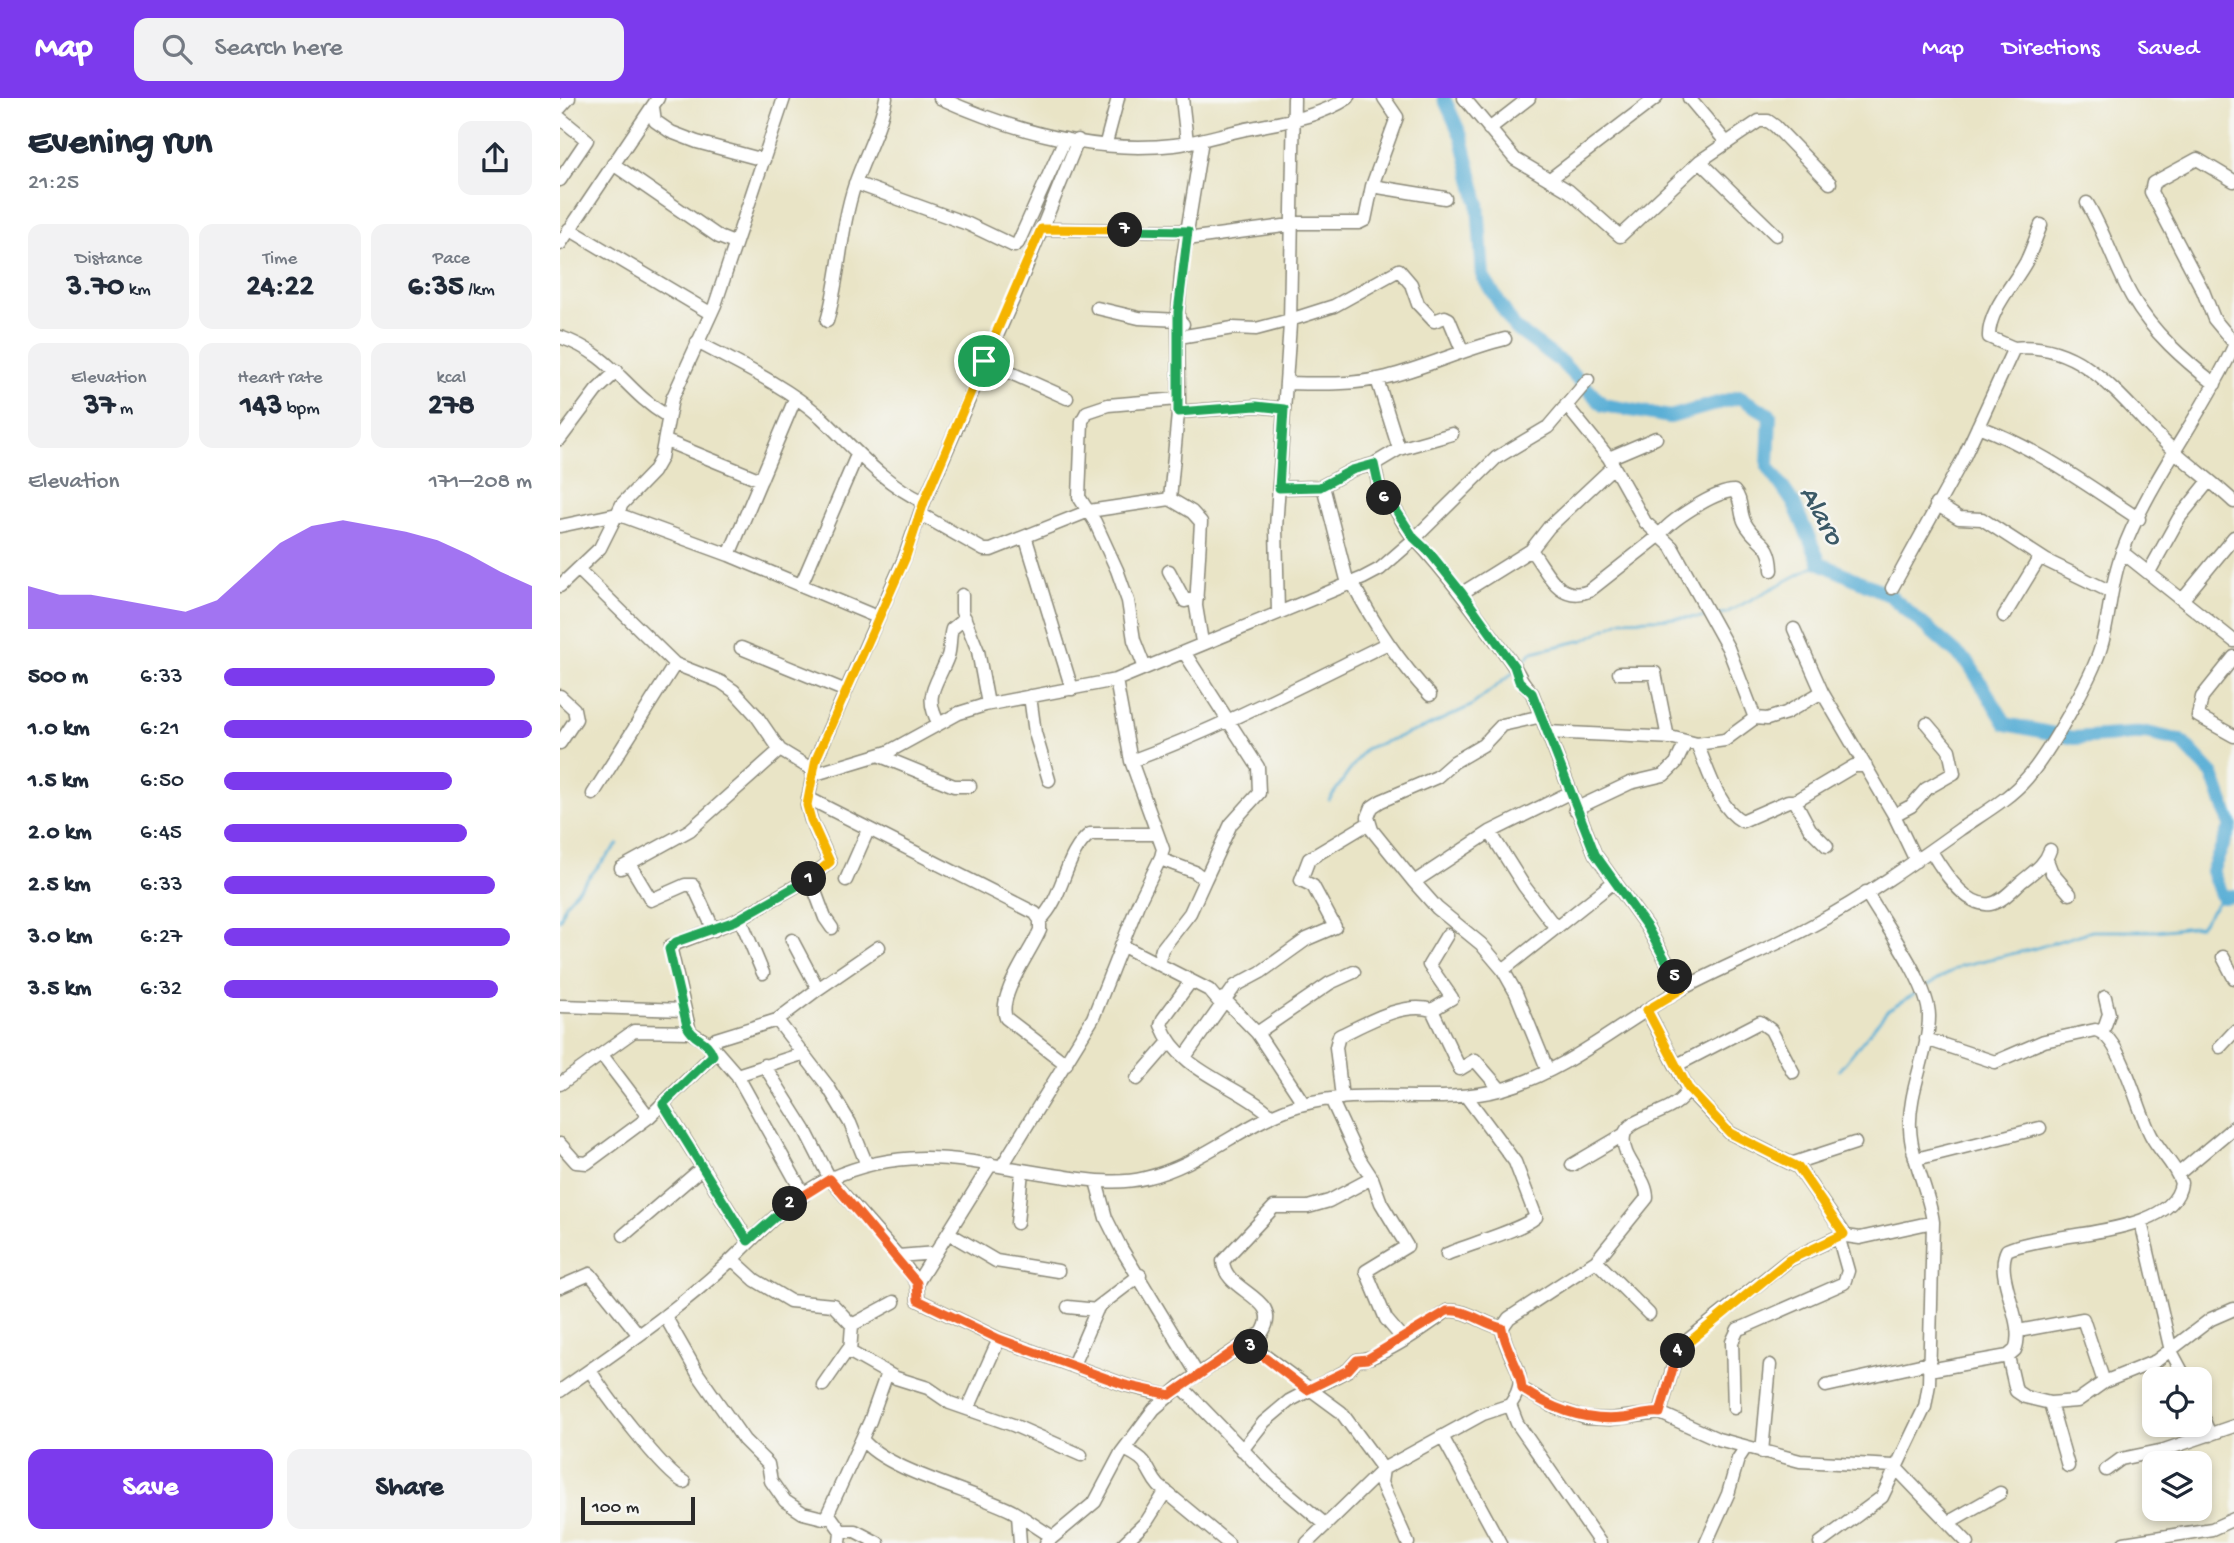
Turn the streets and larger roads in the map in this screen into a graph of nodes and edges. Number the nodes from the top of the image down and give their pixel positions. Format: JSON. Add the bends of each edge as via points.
{"nodes":[{"id":1,"x":569,"y":98,"type":"edge"},
{"id":2,"x":784,"y":98,"type":"edge"},
{"id":3,"x":886,"y":98,"type":"edge"},
{"id":4,"x":940,"y":98,"type":"edge"},
{"id":5,"x":1118,"y":98,"type":"edge"},
{"id":6,"x":1182,"y":98,"type":"edge"},
{"id":7,"x":1294,"y":98,"type":"edge"},
{"id":8,"x":1348,"y":98,"type":"edge"},
{"id":9,"x":1384,"y":98,"type":"edge"},
{"id":10,"x":1464,"y":98,"type":"edge"},
{"id":11,"x":1529,"y":98,"type":"edge"},
{"id":12,"x":1656,"y":98,"type":"edge"},
{"id":13,"x":1689,"y":98,"type":"edge"},
{"id":14,"x":656,"y":102,"type":"edge"},
{"id":15,"x":560,"y":108,"type":"edge"},
{"id":16,"x":560,"y":118,"type":"edge"},
{"id":17,"x":1293,"y":121,"type":"junction"},
{"id":18,"x":1489,"y":129,"type":"junction"},
{"id":19,"x":1071,"y":140,"type":"junction"},
{"id":20,"x":1202,"y":140,"type":"junction"},
{"id":21,"x":1187,"y":142,"type":"junction"},
{"id":22,"x":1726,"y":142,"type":"junction"},
{"id":23,"x":1106,"y":144,"type":"junction"},
{"id":24,"x":764,"y":160,"type":"junction"},
{"id":25,"x":1700,"y":161,"type":"junction"},
{"id":26,"x":613,"y":164,"type":"junction"},
{"id":27,"x":1550,"y":179,"type":"junction"},
{"id":28,"x":560,"y":180,"type":"edge"},
{"id":29,"x":2234,"y":181,"type":"edge"},
{"id":30,"x":855,"y":183,"type":"junction"},
{"id":31,"x":1830,"y":183,"type":"dead end"},
{"id":32,"x":1372,"y":186,"type":"junction"},
{"id":33,"x":1445,"y":198,"type":"dead end"},
{"id":34,"x":2087,"y":203,"type":"dead end"},
{"id":35,"x":1291,"y":224,"type":"junction"},
{"id":36,"x":2041,"y":225,"type":"dead end"},
{"id":37,"x":569,"y":229,"type":"junction"},
{"id":38,"x":1041,"y":229,"type":"junction"},
{"id":39,"x":1776,"y":234,"type":"dead end"},
{"id":40,"x":1188,"y":235,"type":"junction"},
{"id":41,"x":734,"y":243,"type":"junction"},
{"id":42,"x":560,"y":244,"type":"edge"},
{"id":43,"x":1097,"y":309,"type":"dead end"},
{"id":44,"x":709,"y":313,"type":"junction"},
{"id":45,"x":1179,"y":320,"type":"junction"},
{"id":46,"x":1290,"y":320,"type":"junction"},
{"id":47,"x":827,"y":321,"type":"dead end"},
{"id":48,"x":1194,"y":332,"type":"junction"},
{"id":49,"x":560,"y":337,"type":"edge"},
{"id":50,"x":1179,"y":337,"type":"junction"},
{"id":51,"x":1505,"y":339,"type":"dead end"},
{"id":52,"x":697,"y":342,"type":"junction"},
{"id":53,"x":2234,"y":344,"type":"edge"},
{"id":54,"x":2014,"y":348,"type":"junction"},
{"id":55,"x":1462,"y":350,"type":"junction"},
{"id":56,"x":984,"y":361,"type":"junction"},
{"id":57,"x":617,"y":371,"type":"junction"},
{"id":58,"x":1377,"y":379,"type":"junction"},
{"id":59,"x":1588,"y":380,"type":"dead end"},
{"id":60,"x":1286,"y":383,"type":"junction"},
{"id":61,"x":2216,"y":384,"type":"junction"},
{"id":62,"x":1067,"y":398,"type":"dead end"},
{"id":63,"x":795,"y":399,"type":"junction"},
{"id":64,"x":1178,"y":399,"type":"junction"},
{"id":65,"x":1566,"y":405,"type":"junction"},
{"id":66,"x":1284,"y":409,"type":"junction"},
{"id":67,"x":1178,"y":412,"type":"junction"},
{"id":68,"x":667,"y":416,"type":"junction"},
{"id":69,"x":1978,"y":426,"type":"junction"},
{"id":70,"x":1452,"y":435,"type":"dead end"},
{"id":71,"x":1656,"y":438,"type":"dead end"},
{"id":72,"x":560,"y":439,"type":"edge"},
{"id":73,"x":666,"y":441,"type":"junction"},
{"id":74,"x":1399,"y":449,"type":"junction"},
{"id":75,"x":2174,"y":451,"type":"junction"},
{"id":76,"x":857,"y":455,"type":"junction"},
{"id":77,"x":1611,"y":462,"type":"junction"},
{"id":78,"x":1374,"y":464,"type":"junction"},
{"id":79,"x":761,"y":480,"type":"junction"},
{"id":80,"x":2209,"y":481,"type":"junction"},
{"id":81,"x":1323,"y":485,"type":"junction"},
{"id":82,"x":1279,"y":488,"type":"junction"},
{"id":83,"x":1170,"y":499,"type":"junction"},
{"id":84,"x":2233,"y":500,"type":"edge"},
{"id":85,"x":924,"y":502,"type":"junction"},
{"id":86,"x":1936,"y":504,"type":"junction"},
{"id":87,"x":1089,"y":511,"type":"junction"},
{"id":88,"x":617,"y":514,"type":"junction"},
{"id":89,"x":922,"y":515,"type":"junction"},
{"id":90,"x":2139,"y":519,"type":"junction"},
{"id":91,"x":560,"y":526,"type":"edge"},
{"id":92,"x":1659,"y":536,"type":"junction"},
{"id":93,"x":2234,"y":537,"type":"edge"},
{"id":94,"x":1414,"y":538,"type":"junction"},
{"id":95,"x":1026,"y":539,"type":"junction"},
{"id":96,"x":1531,"y":550,"type":"junction"},
{"id":97,"x":2122,"y":552,"type":"junction"},
{"id":98,"x":729,"y":555,"type":"junction"},
{"id":99,"x":2040,"y":557,"type":"junction"},
{"id":100,"x":579,"y":570,"type":"junction"},
{"id":101,"x":1772,"y":570,"type":"dead end"},
{"id":102,"x":1169,"y":571,"type":"dead end"},
{"id":103,"x":2149,"y":572,"type":"junction"},
{"id":104,"x":1350,"y":583,"type":"junction"},
{"id":105,"x":561,"y":584,"type":"edge"},
{"id":106,"x":801,"y":585,"type":"junction"},
{"id":107,"x":1892,"y":588,"type":"dead end"},
{"id":108,"x":2111,"y":592,"type":"junction"},
{"id":109,"x":1462,"y":593,"type":"junction"},
{"id":110,"x":962,"y":595,"type":"dead end"},
{"id":111,"x":1197,"y":598,"type":"junction"},
{"id":112,"x":2183,"y":599,"type":"junction"},
{"id":113,"x":1278,"y":612,"type":"junction"},
{"id":114,"x":2004,"y":616,"type":"dead end"},
{"id":115,"x":877,"y":617,"type":"junction"},
{"id":116,"x":965,"y":618,"type":"junction"},
{"id":117,"x":1794,"y":629,"type":"dead end"},
{"id":118,"x":2234,"y":641,"type":"edge"},
{"id":119,"x":1202,"y":642,"type":"junction"},
{"id":120,"x":1388,"y":643,"type":"junction"},
{"id":121,"x":741,"y":648,"type":"dead end"},
{"id":122,"x":1184,"y":652,"type":"junction"},
{"id":123,"x":2234,"y":657,"type":"edge"},
{"id":124,"x":675,"y":664,"type":"junction"},
{"id":125,"x":1145,"y":668,"type":"junction"},
{"id":126,"x":1619,"y":673,"type":"dead end"},
{"id":127,"x":1116,"y":680,"type":"junction"},
{"id":128,"x":1072,"y":689,"type":"junction"},
{"id":129,"x":846,"y":691,"type":"junction"},
{"id":130,"x":1822,"y":692,"type":"junction"},
{"id":131,"x":1430,"y":695,"type":"dead end"},
{"id":132,"x":560,"y":696,"type":"edge"},
{"id":133,"x":1030,"y":696,"type":"junction"},
{"id":134,"x":988,"y":704,"type":"junction"},
{"id":135,"x":1542,"y":716,"type":"junction"},
{"id":136,"x":1755,"y":718,"type":"junction"},
{"id":137,"x":1228,"y":720,"type":"junction"},
{"id":138,"x":939,"y":724,"type":"junction"},
{"id":139,"x":1927,"y":724,"type":"dead end"},
{"id":140,"x":1547,"y":732,"type":"junction"},
{"id":141,"x":2234,"y":736,"type":"edge"},
{"id":142,"x":1668,"y":738,"type":"junction"},
{"id":143,"x":560,"y":743,"type":"edge"},
{"id":144,"x":1691,"y":743,"type":"junction"},
{"id":145,"x":780,"y":750,"type":"junction"},
{"id":146,"x":878,"y":755,"type":"junction"},
{"id":147,"x":1131,"y":761,"type":"junction"},
{"id":148,"x":1866,"y":766,"type":"junction"},
{"id":149,"x":813,"y":773,"type":"junction"},
{"id":150,"x":1049,"y":780,"type":"dead end"},
{"id":151,"x":970,"y":786,"type":"dead end"},
{"id":152,"x":1569,"y":793,"type":"junction"},
{"id":153,"x":593,"y":794,"type":"dead end"},
{"id":154,"x":808,"y":798,"type":"junction"},
{"id":155,"x":1795,"y":801,"type":"junction"},
{"id":156,"x":1575,"y":809,"type":"junction"},
{"id":157,"x":1894,"y":815,"type":"junction"},
{"id":158,"x":1368,"y":823,"type":"junction"},
{"id":159,"x":868,"y":830,"type":"junction"},
{"id":160,"x":1490,"y":832,"type":"junction"},
{"id":161,"x":1157,"y":834,"type":"junction"},
{"id":162,"x":1827,"y":846,"type":"dead end"},
{"id":163,"x":1931,"y":850,"type":"junction"},
{"id":164,"x":1160,"y":859,"type":"junction"},
{"id":165,"x":1916,"y":861,"type":"junction"},
{"id":166,"x":810,"y":878,"type":"junction"},
{"id":167,"x":846,"y":880,"type":"dead end"},
{"id":168,"x":1205,"y":880,"type":"junction"},
{"id":169,"x":1414,"y":881,"type":"junction"},
{"id":170,"x":1615,"y":881,"type":"junction"},
{"id":171,"x":1866,"y":892,"type":"junction"},
{"id":172,"x":2070,"y":894,"type":"dead end"},
{"id":173,"x":740,"y":918,"type":"junction"},
{"id":174,"x":1040,"y":920,"type":"junction"},
{"id":175,"x":832,"y":928,"type":"dead end"},
{"id":176,"x":1556,"y":928,"type":"junction"},
{"id":177,"x":714,"y":930,"type":"junction"},
{"id":178,"x":1447,"y":935,"type":"dead end"},
{"id":179,"x":792,"y":940,"type":"dead end"},
{"id":180,"x":1121,"y":945,"type":"junction"},
{"id":181,"x":879,"y":947,"type":"dead end"},
{"id":182,"x":2223,"y":957,"type":"dead end"},
{"id":183,"x":1158,"y":964,"type":"junction"},
{"id":184,"x":1503,"y":970,"type":"junction"},
{"id":185,"x":1354,"y":972,"type":"dead end"},
{"id":186,"x":763,"y":973,"type":"dead end"},
{"id":187,"x":2234,"y":978,"type":"edge"},
{"id":188,"x":1191,"y":981,"type":"junction"},
{"id":189,"x":818,"y":989,"type":"junction"},
{"id":190,"x":1682,"y":989,"type":"junction"},
{"id":191,"x":2105,"y":997,"type":"dead end"},
{"id":192,"x":1222,"y":1000,"type":"junction"},
{"id":193,"x":560,"y":1006,"type":"edge"},
{"id":194,"x":684,"y":1010,"type":"junction"},
{"id":195,"x":1432,"y":1010,"type":"junction"},
{"id":196,"x":1647,"y":1010,"type":"junction"},
{"id":197,"x":777,"y":1020,"type":"junction"},
{"id":198,"x":2103,"y":1031,"type":"junction"},
{"id":199,"x":690,"y":1032,"type":"junction"},
{"id":200,"x":2234,"y":1032,"type":"edge"},
{"id":201,"x":1256,"y":1033,"type":"junction"},
{"id":202,"x":1926,"y":1039,"type":"junction"},
{"id":203,"x":1169,"y":1042,"type":"junction"},
{"id":204,"x":710,"y":1044,"type":"junction"},
{"id":205,"x":2220,"y":1047,"type":"dead end"},
{"id":206,"x":802,"y":1054,"type":"junction"},
{"id":207,"x":602,"y":1055,"type":"junction"},
{"id":208,"x":1185,"y":1057,"type":"junction"},
{"id":209,"x":1066,"y":1064,"type":"junction"},
{"id":210,"x":764,"y":1065,"type":"junction"},
{"id":211,"x":1678,"y":1065,"type":"junction"},
{"id":212,"x":1548,"y":1071,"type":"junction"},
{"id":213,"x":1793,"y":1072,"type":"dead end"},
{"id":214,"x":737,"y":1075,"type":"junction"},
{"id":215,"x":1138,"y":1079,"type":"dead end"},
{"id":216,"x":560,"y":1084,"type":"edge"},
{"id":217,"x":1688,"y":1088,"type":"junction"},
{"id":218,"x":1500,"y":1090,"type":"junction"},
{"id":219,"x":1466,"y":1096,"type":"junction"},
{"id":220,"x":1336,"y":1099,"type":"junction"},
{"id":221,"x":663,"y":1104,"type":"junction"},
{"id":222,"x":1304,"y":1104,"type":"junction"},
{"id":223,"x":1272,"y":1116,"type":"junction"},
{"id":224,"x":649,"y":1117,"type":"junction"},
{"id":225,"x":2040,"y":1128,"type":"dead end"},
{"id":226,"x":2233,"y":1129,"type":"edge"},
{"id":227,"x":1623,"y":1135,"type":"junction"},
{"id":228,"x":1854,"y":1143,"type":"dead end"},
{"id":229,"x":560,"y":1144,"type":"edge"},
{"id":230,"x":1916,"y":1159,"type":"junction"},
{"id":231,"x":1794,"y":1163,"type":"junction"},
{"id":232,"x":867,"y":1165,"type":"junction"},
{"id":233,"x":997,"y":1165,"type":"junction"},
{"id":234,"x":1572,"y":1165,"type":"dead end"},
{"id":235,"x":702,"y":1168,"type":"junction"},
{"id":236,"x":1022,"y":1171,"type":"junction"},
{"id":237,"x":2178,"y":1174,"type":"junction"},
{"id":238,"x":1372,"y":1178,"type":"junction"},
{"id":239,"x":830,"y":1179,"type":"junction"},
{"id":240,"x":1096,"y":1181,"type":"junction"},
{"id":241,"x":804,"y":1195,"type":"junction"},
{"id":242,"x":1933,"y":1222,"type":"junction"},
{"id":243,"x":2141,"y":1222,"type":"junction"},
{"id":244,"x":1017,"y":1223,"type":"dead end"},
{"id":245,"x":950,"y":1234,"type":"junction"},
{"id":246,"x":624,"y":1235,"type":"dead end"},
{"id":247,"x":1842,"y":1236,"type":"junction"},
{"id":248,"x":748,"y":1241,"type":"junction"},
{"id":249,"x":936,"y":1253,"type":"junction"},
{"id":250,"x":1447,"y":1254,"type":"dead end"},
{"id":251,"x":898,"y":1256,"type":"junction"},
{"id":252,"x":732,"y":1259,"type":"junction"},
{"id":253,"x":1596,"y":1261,"type":"junction"},
{"id":254,"x":1058,"y":1271,"type":"dead end"},
{"id":255,"x":1140,"y":1275,"type":"junction"},
{"id":256,"x":917,"y":1283,"type":"junction"},
{"id":257,"x":560,"y":1287,"type":"edge"},
{"id":258,"x":894,"y":1302,"type":"dead end"},
{"id":259,"x":1068,"y":1307,"type":"dead end"},
{"id":260,"x":2234,"y":1309,"type":"edge"},
{"id":261,"x":1097,"y":1310,"type":"junction"},
{"id":262,"x":1649,"y":1314,"type":"dead end"},
{"id":263,"x":665,"y":1316,"type":"junction"},
{"id":264,"x":852,"y":1325,"type":"junction"},
{"id":265,"x":1502,"y":1328,"type":"junction"},
{"id":266,"x":2018,"y":1331,"type":"junction"},
{"id":267,"x":639,"y":1335,"type":"junction"},
{"id":268,"x":999,"y":1339,"type":"junction"},
{"id":269,"x":1403,"y":1339,"type":"junction"},
{"id":270,"x":1256,"y":1344,"type":"junction"},
{"id":271,"x":848,"y":1349,"type":"junction"},
{"id":272,"x":2171,"y":1351,"type":"junction"},
{"id":273,"x":2008,"y":1356,"type":"junction"},
{"id":274,"x":1073,"y":1365,"type":"junction"},
{"id":275,"x":1770,"y":1365,"type":"dead end"},
{"id":276,"x":1929,"y":1366,"type":"junction"},
{"id":277,"x":2180,"y":1367,"type":"edge"},
{"id":278,"x":590,"y":1370,"type":"junction"},
{"id":279,"x":887,"y":1373,"type":"junction"},
{"id":280,"x":1198,"y":1375,"type":"junction"},
{"id":281,"x":2104,"y":1382,"type":"junction"},
{"id":282,"x":823,"y":1385,"type":"dead end"},
{"id":283,"x":1181,"y":1386,"type":"junction"},
{"id":284,"x":1826,"y":1386,"type":"dead end"},
{"id":285,"x":1522,"y":1389,"type":"junction"},
{"id":286,"x":1307,"y":1390,"type":"junction"},
{"id":287,"x":560,"y":1391,"type":"edge"},
{"id":288,"x":1170,"y":1395,"type":"junction"},
{"id":289,"x":2050,"y":1403,"type":"junction"},
{"id":290,"x":1510,"y":1405,"type":"junction"},
{"id":291,"x":1734,"y":1408,"type":"dead end"},
{"id":292,"x":968,"y":1409,"type":"junction"},
{"id":293,"x":1660,"y":1413,"type":"junction"},
{"id":294,"x":2234,"y":1426,"type":"edge"},
{"id":295,"x":2212,"y":1434,"type":"edge"},
{"id":296,"x":2203,"y":1437,"type":"edge"},
{"id":297,"x":1443,"y":1438,"type":"junction"},
{"id":298,"x":862,"y":1439,"type":"junction"},
{"id":299,"x":1746,"y":1447,"type":"junction"},
{"id":300,"x":1124,"y":1449,"type":"junction"},
{"id":301,"x":1242,"y":1450,"type":"junction"},
{"id":302,"x":1762,"y":1452,"type":"junction"},
{"id":303,"x":1081,"y":1455,"type":"dead end"},
{"id":304,"x":1894,"y":1466,"type":"junction"},
{"id":305,"x":2068,"y":1466,"type":"dead end"},
{"id":306,"x":1383,"y":1469,"type":"junction"},
{"id":307,"x":2106,"y":1470,"type":"dead end"},
{"id":308,"x":684,"y":1482,"type":"dead end"},
{"id":309,"x":1166,"y":1491,"type":"junction"},
{"id":310,"x":2000,"y":1493,"type":"dead end"},
{"id":311,"x":1018,"y":1515,"type":"junction"},
{"id":312,"x":828,"y":1516,"type":"junction"},
{"id":313,"x":2234,"y":1519,"type":"edge"},
{"id":314,"x":1949,"y":1522,"type":"junction"},
{"id":315,"x":1326,"y":1525,"type":"junction"},
{"id":316,"x":840,"y":1537,"type":"edge"},
{"id":317,"x":2182,"y":1538,"type":"edge"},
{"id":318,"x":1049,"y":1540,"type":"edge"},
{"id":319,"x":878,"y":1543,"type":"edge"},
{"id":320,"x":1020,"y":1543,"type":"edge"},
{"id":321,"x":1124,"y":1543,"type":"edge"},
{"id":322,"x":1228,"y":1543,"type":"edge"},
{"id":323,"x":1307,"y":1543,"type":"edge"},
{"id":324,"x":1408,"y":1543,"type":"edge"},
{"id":325,"x":1500,"y":1543,"type":"edge"},
{"id":326,"x":1600,"y":1543,"type":"edge"},
{"id":327,"x":1706,"y":1543,"type":"edge"},
{"id":328,"x":1820,"y":1543,"type":"edge"},
{"id":329,"x":1968,"y":1543,"type":"edge"},
{"id":330,"x":2124,"y":1543,"type":"edge"}],
"edges":[{"from":1,"to":15,"type":"street"},
{"from":2,"to":24,"type":"street"},
{"from":3,"to":30,"type":"street"},
{"from":4,"to":19,"type":"street","via":[[1009,126]]},
{"from":5,"to":23,"type":"street"},
{"from":6,"to":21,"type":"street"},
{"from":7,"to":17,"type":"street"},
{"from":8,"to":17,"type":"street"},
{"from":9,"to":32,"type":"street","via":[[1397,117]]},
{"from":10,"to":18,"type":"street"},
{"from":11,"to":18,"type":"street"},
{"from":12,"to":27,"type":"street"},
{"from":13,"to":22,"type":"street"},
{"from":14,"to":24,"type":"street","via":[[655,121],[671,132]]},
{"from":14,"to":26,"type":"street"},
{"from":16,"to":28,"type":"street","via":[[587,140]]},
{"from":17,"to":20,"type":"street"},
{"from":17,"to":35,"type":"street"},
{"from":18,"to":27,"type":"street","via":[[1515,159]]},
{"from":19,"to":23,"type":"street"},
{"from":19,"to":30,"type":"street","via":[[1014,246],[968,224]]},
{"from":19,"to":38,"type":"street"},
{"from":20,"to":21,"type":"street"},
{"from":20,"to":40,"type":"street"},
{"from":21,"to":23,"type":"street"},
{"from":22,"to":25,"type":"street"},
{"from":22,"to":31,"type":"street","via":[[1752,124],[1768,121]]},
{"from":24,"to":41,"type":"street"},
{"from":25,"to":27,"type":"street","via":[[1620,236]]},
{"from":25,"to":39,"type":"street"},
{"from":26,"to":37,"type":"street"},
{"from":26,"to":41,"type":"street"},
{"from":29,"to":53,"type":"street","via":[[2197,159],[2153,183],[2151,192],[2214,319]]},
{"from":30,"to":47,"type":"street"},
{"from":32,"to":33,"type":"street"},
{"from":32,"to":35,"type":"street","via":[[1367,215],[1359,223]]},
{"from":34,"to":61,"type":"street","via":[[2132,297],[2169,346]]},
{"from":35,"to":40,"type":"street"},
{"from":35,"to":46,"type":"street"},
{"from":36,"to":54,"type":"street","via":[[1989,330],[1989,337]]},
{"from":37,"to":42,"type":"street"},
{"from":37,"to":44,"type":"street"},
{"from":38,"to":40,"type":"street"},
{"from":38,"to":56,"type":"street"},
{"from":40,"to":45,"type":"street"},
{"from":41,"to":44,"type":"street"},
{"from":43,"to":45,"type":"street"},
{"from":44,"to":52,"type":"street"},
{"from":45,"to":48,"type":"street"},
{"from":45,"to":50,"type":"street"},
{"from":46,"to":48,"type":"street","via":[[1256,329]]},
{"from":46,"to":55,"type":"street","via":[[1334,306],[1398,270],[1434,321],[1449,319]]},
{"from":46,"to":60,"type":"street"},
{"from":48,"to":50,"type":"street"},
{"from":49,"to":57,"type":"street","via":[[592,350]]},
{"from":50,"to":64,"type":"street"},
{"from":51,"to":55,"type":"street"},
{"from":52,"to":63,"type":"street"},
{"from":52,"to":68,"type":"street"},
{"from":53,"to":61,"type":"street"},
{"from":54,"to":69,"type":"street"},
{"from":54,"to":75,"type":"street","via":[[2045,347],[2097,372]]},
{"from":55,"to":58,"type":"street"},
{"from":56,"to":62,"type":"street"},
{"from":56,"to":85,"type":"street"},
{"from":57,"to":68,"type":"street"},
{"from":57,"to":72,"type":"street"},
{"from":58,"to":60,"type":"street"},
{"from":58,"to":74,"type":"street"},
{"from":59,"to":65,"type":"street"},
{"from":60,"to":66,"type":"street"},
{"from":61,"to":75,"type":"street"},
{"from":63,"to":76,"type":"street","via":[[820,416]]},
{"from":63,"to":79,"type":"street"},
{"from":64,"to":67,"type":"street"},
{"from":64,"to":87,"type":"street","via":[[1108,405],[1083,415],[1078,491]]},
{"from":65,"to":77,"type":"street"},
{"from":65,"to":94,"type":"street","via":[[1536,436],[1496,458]]},
{"from":66,"to":67,"type":"street","via":[[1256,406]]},
{"from":66,"to":82,"type":"street"},
{"from":67,"to":83,"type":"street"},
{"from":68,"to":73,"type":"street"},
{"from":69,"to":86,"type":"street"},
{"from":69,"to":90,"type":"street","via":[[2055,461]]},
{"from":70,"to":74,"type":"street"},
{"from":71,"to":77,"type":"street"},
{"from":73,"to":79,"type":"street"},
{"from":73,"to":88,"type":"street","via":[[657,466]]},
{"from":74,"to":78,"type":"street"},
{"from":75,"to":80,"type":"street"},
{"from":75,"to":90,"type":"street"},
{"from":76,"to":85,"type":"street","via":[[884,479]]},
{"from":76,"to":106,"type":"street"},
{"from":77,"to":92,"type":"street","via":[[1645,522]]},
{"from":77,"to":96,"type":"street"},
{"from":78,"to":81,"type":"street"},
{"from":78,"to":94,"type":"street","via":[[1381,496],[1390,501]]},
{"from":79,"to":98,"type":"street"},
{"from":80,"to":84,"type":"street"},
{"from":80,"to":103,"type":"street","via":[[2179,518]]},
{"from":81,"to":82,"type":"street"},
{"from":81,"to":104,"type":"street"},
{"from":82,"to":113,"type":"street"},
{"from":83,"to":87,"type":"street"},
{"from":83,"to":111,"type":"street","via":[[1201,522]]},
{"from":85,"to":89,"type":"street"},
{"from":86,"to":99,"type":"street","via":[[1959,518],[1982,519]]},
{"from":86,"to":107,"type":"street"},
{"from":87,"to":95,"type":"street","via":[[1051,524]]},
{"from":87,"to":125,"type":"street","via":[[1120,580]]},
{"from":88,"to":91,"type":"street"},
{"from":88,"to":98,"type":"street"},
{"from":88,"to":100,"type":"street","via":[[600,548]]},
{"from":89,"to":95,"type":"street","via":[[984,550]]},
{"from":89,"to":115,"type":"street"},
{"from":90,"to":97,"type":"street"},
{"from":92,"to":96,"type":"street","via":[[1589,591],[1571,595]]},
{"from":92,"to":101,"type":"street","via":[[1686,513],[1734,491],[1743,521],[1769,547]]},
{"from":92,"to":136,"type":"street","via":[[1672,547],[1709,610]]},
{"from":93,"to":112,"type":"street"},
{"from":94,"to":104,"type":"street","via":[[1380,569]]},
{"from":94,"to":109,"type":"street"},
{"from":95,"to":128,"type":"street"},
{"from":96,"to":109,"type":"street"},
{"from":97,"to":103,"type":"street"},
{"from":97,"to":108,"type":"street"},
{"from":98,"to":106,"type":"street"},
{"from":99,"to":108,"type":"street"},
{"from":99,"to":114,"type":"street"},
{"from":100,"to":105,"type":"street"},
{"from":100,"to":124,"type":"street"},
{"from":102,"to":111,"type":"street","via":[[1185,601]]},
{"from":103,"to":112,"type":"street"},
{"from":104,"to":113,"type":"street"},
{"from":104,"to":120,"type":"street"},
{"from":106,"to":115,"type":"street"},
{"from":108,"to":163,"type":"street","via":[[2101,649],[2050,743],[2019,786]]},
{"from":109,"to":135,"type":"street","via":[[1514,666],[1519,681],[1532,693]]},
{"from":110,"to":116,"type":"street"},
{"from":111,"to":119,"type":"street"},
{"from":112,"to":118,"type":"street"},
{"from":113,"to":119,"type":"street"},
{"from":115,"to":129,"type":"street"},
{"from":116,"to":134,"type":"street","via":[[978,651]]},
{"from":116,"to":138,"type":"street","via":[[952,629],[947,658],[932,692],[930,702]]},
{"from":117,"to":130,"type":"street"},
{"from":119,"to":122,"type":"street"},
{"from":120,"to":131,"type":"street"},
{"from":120,"to":137,"type":"street"},
{"from":121,"to":129,"type":"street"},
{"from":122,"to":125,"type":"street"},
{"from":122,"to":137,"type":"street"},
{"from":123,"to":141,"type":"street","via":[[2202,697],[2198,716]]},
{"from":124,"to":145,"type":"street","via":[[734,691]]},
{"from":124,"to":153,"type":"street"},
{"from":125,"to":127,"type":"street"},
{"from":126,"to":142,"type":"street","via":[[1655,673]]},
{"from":127,"to":128,"type":"street"},
{"from":127,"to":147,"type":"street"},
{"from":128,"to":133,"type":"street"},
{"from":129,"to":149,"type":"street"},
{"from":130,"to":136,"type":"street","via":[[1786,713]]},
{"from":130,"to":148,"type":"street"},
{"from":132,"to":143,"type":"street","via":[[574,709],[576,719]]},
{"from":133,"to":134,"type":"street"},
{"from":133,"to":150,"type":"street"},
{"from":134,"to":138,"type":"street"},
{"from":135,"to":140,"type":"street"},
{"from":135,"to":158,"type":"street","via":[[1496,728],[1483,745],[1437,777],[1381,800],[1369,811]]},
{"from":136,"to":144,"type":"street","via":[[1725,740]]},
{"from":137,"to":147,"type":"street"},
{"from":137,"to":168,"type":"street","via":[[1258,767],[1259,793],[1231,824]]},
{"from":138,"to":146,"type":"street"},
{"from":139,"to":157,"type":"street","via":[[1949,750],[1954,773]]},
{"from":140,"to":142,"type":"street"},
{"from":140,"to":152,"type":"street"},
{"from":142,"to":144,"type":"street"},
{"from":144,"to":155,"type":"street","via":[[1732,816],[1742,821],[1753,819]]},
{"from":144,"to":156,"type":"street","via":[[1664,775],[1630,783]]},
{"from":145,"to":149,"type":"street"},
{"from":145,"to":177,"type":"street","via":[[697,825],[626,867],[651,900],[693,885]]},
{"from":146,"to":149,"type":"street"},
{"from":146,"to":151,"type":"street","via":[[954,786]]},
{"from":147,"to":161,"type":"street"},
{"from":148,"to":155,"type":"street","via":[[1854,766]]},
{"from":148,"to":157,"type":"street"},
{"from":149,"to":154,"type":"street"},
{"from":152,"to":156,"type":"street"},
{"from":152,"to":160,"type":"street"},
{"from":154,"to":159,"type":"street"},
{"from":154,"to":166,"type":"street","via":[[811,820],[830,862]]},
{"from":155,"to":162,"type":"street","via":[[1810,830]]},
{"from":156,"to":170,"type":"street","via":[[1595,854]]},
{"from":157,"to":165,"type":"street"},
{"from":158,"to":169,"type":"street"},
{"from":158,"to":192,"type":"street","via":[[1309,859],[1301,880],[1313,886],[1335,927],[1307,939],[1234,986]]},
{"from":159,"to":167,"type":"street"},
{"from":159,"to":174,"type":"street","via":[[1025,906]]},
{"from":160,"to":169,"type":"street"},
{"from":160,"to":176,"type":"street"},
{"from":161,"to":164,"type":"street","via":[[1163,849]]},
{"from":161,"to":174,"type":"street","via":[[1090,834]]},
{"from":163,"to":165,"type":"street"},
{"from":163,"to":172,"type":"street","via":[[1945,873],[1979,904],[2001,900],[2048,855],[2052,873]]},
{"from":164,"to":168,"type":"street"},
{"from":164,"to":180,"type":"street"},
{"from":165,"to":171,"type":"street"},
{"from":166,"to":173,"type":"street"},
{"from":166,"to":175,"type":"street"},
{"from":168,"to":183,"type":"street","via":[[1190,913],[1162,949]]},
{"from":169,"to":184,"type":"street"},
{"from":170,"to":176,"type":"street"},
{"from":170,"to":190,"type":"street"},
{"from":171,"to":190,"type":"street","via":[[1818,923]]},
{"from":171,"to":202,"type":"street","via":[[1927,995]]},
{"from":173,"to":177,"type":"street"},
{"from":173,"to":186,"type":"street"},
{"from":174,"to":209,"type":"street","via":[[1040,930],[1009,990],[1003,1013]]},
{"from":176,"to":184,"type":"street"},
{"from":177,"to":194,"type":"street","via":[[670,946]]},
{"from":178,"to":195,"type":"street","via":[[1429,965],[1452,998]]},
{"from":179,"to":189,"type":"street"},
{"from":180,"to":183,"type":"street"},
{"from":180,"to":209,"type":"street","via":[[1093,1018]]},
{"from":181,"to":189,"type":"street"},
{"from":182,"to":187,"type":"street"},
{"from":183,"to":188,"type":"street"},
{"from":184,"to":212,"type":"street"},
{"from":185,"to":201,"type":"street"},
{"from":188,"to":192,"type":"street"},
{"from":188,"to":203,"type":"street","via":[[1163,1019]]},
{"from":189,"to":197,"type":"street"},
{"from":190,"to":196,"type":"street"},
{"from":191,"to":198,"type":"street","via":[[2109,1014]]},
{"from":192,"to":201,"type":"street"},
{"from":192,"to":208,"type":"street"},
{"from":193,"to":194,"type":"street"},
{"from":194,"to":199,"type":"street"},
{"from":195,"to":218,"type":"street","via":[[1460,1069],[1475,1060]]},
{"from":195,"to":220,"type":"street","via":[[1411,1008],[1339,1036]]},
{"from":196,"to":211,"type":"street"},
{"from":196,"to":212,"type":"street"},
{"from":197,"to":204,"type":"street"},
{"from":197,"to":206,"type":"street"},
{"from":198,"to":202,"type":"street","via":[[2045,1041],[1995,1062]]},
{"from":198,"to":237,"type":"street","via":[[2150,1135]]},
{"from":199,"to":204,"type":"street"},
{"from":199,"to":207,"type":"street","via":[[634,1031]]},
{"from":200,"to":205,"type":"street"},
{"from":201,"to":222,"type":"street"},
{"from":202,"to":230,"type":"street","via":[[1909,1127]]},
{"from":203,"to":208,"type":"street"},
{"from":203,"to":215,"type":"street"},
{"from":204,"to":214,"type":"street"},
{"from":204,"to":221,"type":"street","via":[[713,1055]]},
{"from":206,"to":210,"type":"street"},
{"from":206,"to":232,"type":"street","via":[[842,1108]]},
{"from":207,"to":216,"type":"street"},
{"from":207,"to":224,"type":"street"},
{"from":208,"to":223,"type":"street"},
{"from":209,"to":233,"type":"street"},
{"from":210,"to":214,"type":"street"},
{"from":210,"to":239,"type":"street"},
{"from":211,"to":213,"type":"street","via":[[1760,1022],[1771,1030]]},
{"from":211,"to":217,"type":"street"},
{"from":212,"to":218,"type":"street"},
{"from":214,"to":241,"type":"street"},
{"from":217,"to":227,"type":"street","via":[[1676,1104],[1631,1124]]},
{"from":217,"to":231,"type":"street","via":[[1730,1133]]},
{"from":218,"to":219,"type":"street"},
{"from":219,"to":220,"type":"street"},
{"from":219,"to":250,"type":"street","via":[[1516,1162],[1536,1217],[1527,1225]]},
{"from":220,"to":222,"type":"street"},
{"from":220,"to":238,"type":"street","via":[[1357,1155]]},
{"from":221,"to":224,"type":"street"},
{"from":221,"to":235,"type":"street"},
{"from":222,"to":223,"type":"street"},
{"from":223,"to":240,"type":"street","via":[[1186,1164],[1146,1178]]},
{"from":224,"to":229,"type":"street","via":[[587,1163],[576,1162]]},
{"from":225,"to":230,"type":"street"},
{"from":226,"to":237,"type":"street"},
{"from":227,"to":234,"type":"street"},
{"from":227,"to":253,"type":"street","via":[[1625,1149],[1647,1188],[1647,1198]]},
{"from":228,"to":231,"type":"street"},
{"from":230,"to":242,"type":"street"},
{"from":231,"to":247,"type":"street"},
{"from":232,"to":233,"type":"street","via":[[913,1156]]},
{"from":232,"to":239,"type":"street"},
{"from":233,"to":236,"type":"street"},
{"from":233,"to":245,"type":"street","via":[[959,1212]]},
{"from":235,"to":246,"type":"street"},
{"from":235,"to":248,"type":"street"},
{"from":236,"to":240,"type":"street"},
{"from":236,"to":244,"type":"street"},
{"from":237,"to":243,"type":"street","via":[[2180,1192],[2167,1207]]},
{"from":238,"to":269,"type":"street","via":[[1407,1246],[1366,1271],[1386,1319]]},
{"from":238,"to":270,"type":"street","via":[[1329,1201],[1308,1207],[1274,1207],[1223,1261],[1226,1275],[1265,1307],[1267,1322]]},
{"from":239,"to":241,"type":"street"},
{"from":239,"to":251,"type":"street"},
{"from":240,"to":255,"type":"street","via":[[1106,1218]]},
{"from":241,"to":248,"type":"street","via":[[781,1209]]},
{"from":242,"to":247,"type":"street","via":[[1860,1238]]},
{"from":242,"to":276,"type":"street"},
{"from":243,"to":266,"type":"street","via":[[2007,1250],[2004,1267]]},
{"from":243,"to":272,"type":"street"},
{"from":245,"to":249,"type":"street"},
{"from":245,"to":254,"type":"street","via":[[996,1261]]},
{"from":247,"to":291,"type":"street","via":[[1848,1270],[1844,1283],[1735,1334]]},
{"from":247,"to":293,"type":"street","via":[[1789,1260],[1683,1344]]},
{"from":248,"to":252,"type":"street"},
{"from":249,"to":251,"type":"street"},
{"from":249,"to":256,"type":"street"},
{"from":251,"to":256,"type":"street"},
{"from":252,"to":263,"type":"street"},
{"from":252,"to":264,"type":"street","via":[[755,1280],[790,1301],[833,1305]]},
{"from":253,"to":262,"type":"street"},
{"from":253,"to":265,"type":"street","via":[[1509,1318]]},
{"from":255,"to":261,"type":"street"},
{"from":255,"to":280,"type":"street"},
{"from":256,"to":268,"type":"street","via":[[918,1300]]},
{"from":257,"to":267,"type":"street","via":[[590,1274]]},
{"from":258,"to":264,"type":"street"},
{"from":259,"to":261,"type":"street"},
{"from":260,"to":272,"type":"street","via":[[2211,1319]]},
{"from":261,"to":274,"type":"street"},
{"from":263,"to":267,"type":"street"},
{"from":263,"to":312,"type":"street","via":[[698,1374],[768,1464],[771,1481],[785,1501],[803,1513]]},
{"from":264,"to":271,"type":"street"},
{"from":265,"to":269,"type":"street","via":[[1451,1310]]},
{"from":265,"to":285,"type":"street"},
{"from":266,"to":273,"type":"street","via":[[2019,1341]]},
{"from":266,"to":281,"type":"street","via":[[2082,1319]]},
{"from":267,"to":278,"type":"street"},
{"from":268,"to":274,"type":"street"},
{"from":268,"to":292,"type":"street"},
{"from":269,"to":286,"type":"street"},
{"from":270,"to":280,"type":"street","via":[[1241,1346]]},
{"from":270,"to":286,"type":"street"},
{"from":271,"to":279,"type":"street"},
{"from":271,"to":282,"type":"street"},
{"from":272,"to":277,"type":"street"},
{"from":272,"to":281,"type":"street","via":[[2129,1375]]},
{"from":273,"to":276,"type":"street"},
{"from":273,"to":289,"type":"street","via":[[2016,1391]]},
{"from":274,"to":288,"type":"street","via":[[1125,1385]]},
{"from":275,"to":302,"type":"street"},
{"from":276,"to":284,"type":"street"},
{"from":276,"to":304,"type":"street","via":[[1925,1407]]},
{"from":278,"to":287,"type":"street"},
{"from":278,"to":308,"type":"street","via":[[606,1398]]},
{"from":279,"to":292,"type":"street"},
{"from":279,"to":298,"type":"street"},
{"from":280,"to":283,"type":"street"},
{"from":281,"to":289,"type":"street","via":[[2077,1401]]},
{"from":283,"to":288,"type":"street"},
{"from":283,"to":301,"type":"street"},
{"from":285,"to":290,"type":"street"},
{"from":285,"to":293,"type":"street","via":[[1586,1418]]},
{"from":286,"to":301,"type":"street","via":[[1264,1422]]},
{"from":286,"to":306,"type":"street","via":[[1341,1412]]},
{"from":288,"to":300,"type":"street"},
{"from":289,"to":305,"type":"street"},
{"from":290,"to":297,"type":"street","via":[[1483,1414]]},
{"from":290,"to":326,"type":"street","via":[[1517,1423]]},
{"from":292,"to":303,"type":"street"},
{"from":293,"to":299,"type":"street"},
{"from":294,"to":295,"type":"street"},
{"from":296,"to":307,"type":"street","via":[[2121,1459]]},
{"from":297,"to":306,"type":"street"},
{"from":297,"to":325,"type":"street"},
{"from":298,"to":311,"type":"street","via":[[903,1466]]},
{"from":298,"to":312,"type":"street"},
{"from":299,"to":302,"type":"street"},
{"from":299,"to":327,"type":"street"},
{"from":300,"to":309,"type":"street","via":[[1140,1458],[1149,1476]]},
{"from":300,"to":318,"type":"street","via":[[1094,1502]]},
{"from":301,"to":315,"type":"street"},
{"from":302,"to":304,"type":"street","via":[[1800,1461]]},
{"from":304,"to":314,"type":"street"},
{"from":304,"to":328,"type":"street","via":[[1882,1497]]},
{"from":306,"to":315,"type":"street"},
{"from":306,"to":324,"type":"street","via":[[1381,1483]]},
{"from":309,"to":321,"type":"street","via":[[1147,1521]]},
{"from":309,"to":322,"type":"street"},
{"from":310,"to":314,"type":"street"},
{"from":311,"to":318,"type":"street"},
{"from":311,"to":320,"type":"street"},
{"from":312,"to":316,"type":"street"},
{"from":313,"to":317,"type":"street"},
{"from":314,"to":329,"type":"street"},
{"from":315,"to":323,"type":"street"},
{"from":316,"to":319,"type":"street","via":[[855,1531]]},
{"from":317,"to":330,"type":"street"}]}
